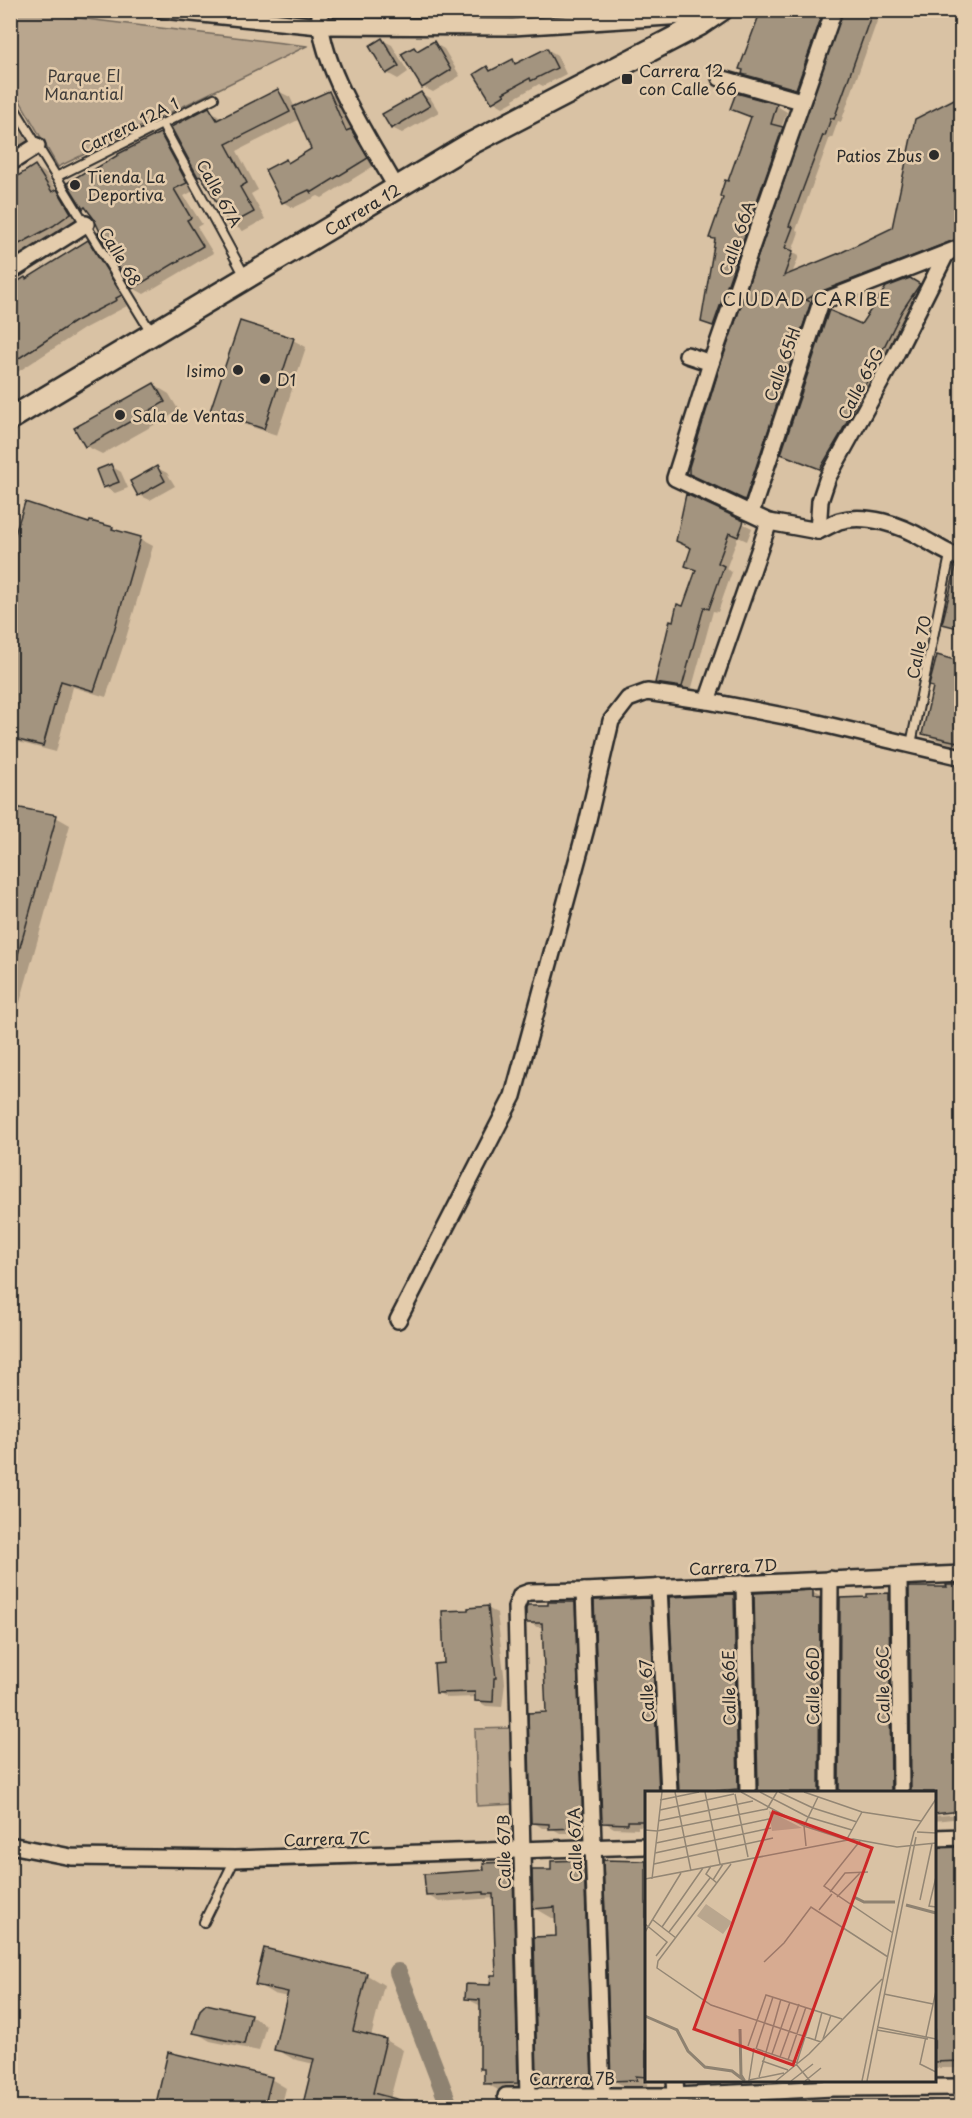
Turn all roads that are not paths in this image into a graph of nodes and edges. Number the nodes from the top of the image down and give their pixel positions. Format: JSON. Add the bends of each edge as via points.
{"nodes":[{"id":1,"x":162,"y":10,"type":"edge"},
{"id":2,"x":834,"y":10,"type":"edge"},
{"id":3,"x":718,"y":12,"type":"edge"},
{"id":4,"x":320,"y":18,"type":"edge"},
{"id":5,"x":720,"y":78,"type":"dead end"},
{"id":6,"x":214,"y":98,"type":"dead end"},
{"id":7,"x":10,"y":101,"type":"edge"},
{"id":8,"x":801,"y":102,"type":"junction"},
{"id":9,"x":162,"y":124,"type":"junction"},
{"id":10,"x":37,"y":146,"type":"junction"},
{"id":11,"x":10,"y":163,"type":"edge"},
{"id":12,"x":56,"y":177,"type":"junction"},
{"id":13,"x":397,"y":189,"type":"junction"},
{"id":14,"x":86,"y":224,"type":"junction"},
{"id":15,"x":962,"y":247,"type":"edge"},
{"id":16,"x":946,"y":254,"type":"junction"},
{"id":17,"x":10,"y":272,"type":"edge"},
{"id":18,"x":247,"y":279,"type":"junction"},
{"id":19,"x":152,"y":333,"type":"junction"},
{"id":20,"x":687,"y":355,"type":"dead end"},
{"id":21,"x":711,"y":363,"type":"junction"},
{"id":22,"x":10,"y":419,"type":"edge"},
{"id":23,"x":751,"y":513,"type":"junction"},
{"id":24,"x":769,"y":522,"type":"junction"},
{"id":25,"x":818,"y":531,"type":"junction"},
{"id":26,"x":956,"y":556,"type":"edge"},
{"id":27,"x":707,"y":701,"type":"junction"},
{"id":28,"x":912,"y":744,"type":"junction"},
{"id":29,"x":962,"y":757,"type":"edge"},
{"id":30,"x":398,"y":1320,"type":"dead end"},
{"id":31,"x":962,"y":1574,"type":"edge"},
{"id":32,"x":899,"y":1578,"type":"junction"},
{"id":33,"x":830,"y":1579,"type":"junction"},
{"id":34,"x":744,"y":1583,"type":"junction"},
{"id":35,"x":659,"y":1587,"type":"junction"},
{"id":36,"x":584,"y":1591,"type":"junction"},
{"id":37,"x":516,"y":1607,"type":"joint"},
{"id":38,"x":669,"y":1791,"type":"edge"},
{"id":39,"x":748,"y":1791,"type":"edge"},
{"id":40,"x":829,"y":1791,"type":"edge"},
{"id":41,"x":901,"y":1791,"type":"edge"},
{"id":42,"x":962,"y":1837,"type":"edge"},
{"id":43,"x":936,"y":1838,"type":"edge"},
{"id":44,"x":10,"y":1845,"type":"edge"},
{"id":45,"x":645,"y":1846,"type":"edge"},
{"id":46,"x":592,"y":1848,"type":"junction"},
{"id":47,"x":521,"y":1850,"type":"junction"},
{"id":48,"x":235,"y":1858,"type":"junction"},
{"id":49,"x":204,"y":1922,"type":"dead end"},
{"id":50,"x":833,"y":2084,"type":"edge"},
{"id":51,"x":912,"y":2084,"type":"edge"},
{"id":52,"x":754,"y":2086,"type":"edge"},
{"id":53,"x":962,"y":2087,"type":"edge"},
{"id":54,"x":676,"y":2095,"type":"edge"},
{"id":55,"x":506,"y":2096,"type":"dead end"},
{"id":56,"x":602,"y":2096,"type":"junction"},
{"id":57,"x":528,"y":2097,"type":"junction"},
{"id":58,"x":585,"y":2102,"type":"edge"}],
"edges":[{"from":1,"to":4,"type":"street"},
{"from":2,"to":8,"type":"street","name":"Calle 66A"},
{"from":3,"to":4,"type":"street","via":[[513,27]]},
{"from":3,"to":13,"type":"main road","name":"Carrera 12","via":[[470,144]]},
{"from":4,"to":13,"type":"street","via":[[338,80]]},
{"from":5,"to":8,"type":"street"},
{"from":6,"to":9,"type":"lane","name":"Carrera 12A 1"},
{"from":7,"to":10,"type":"lane","name":"Calle 68"},
{"from":8,"to":21,"type":"street","name":"Calle 66A"},
{"from":9,"to":12,"type":"lane","name":"Carrera 12A 1"},
{"from":9,"to":18,"type":"lane","name":"Calle 67A"},
{"from":10,"to":11,"type":"street"},
{"from":10,"to":12,"type":"lane","name":"Calle 68"},
{"from":12,"to":14,"type":"lane","name":"Calle 68"},
{"from":13,"to":18,"type":"main road","name":"Carrera 12"},
{"from":14,"to":17,"type":"street"},
{"from":14,"to":19,"type":"lane","name":"Calle 68"},
{"from":15,"to":16,"type":"street","name":"Calle 65H"},
{"from":16,"to":23,"type":"street","name":"Calle 65H","via":[[821,302]]},
{"from":16,"to":25,"type":"street","name":"Calle 65G","via":[[828,477],[820,501]]},
{"from":18,"to":19,"type":"main road","name":"Carrera 12"},
{"from":19,"to":22,"type":"main road","name":"Carrera 12"},
{"from":20,"to":21,"type":"street"},
{"from":21,"to":23,"type":"street","name":"Calle 66A","via":[[675,478]]},
{"from":23,"to":24,"type":"street"},
{"from":24,"to":25,"type":"street"},
{"from":24,"to":27,"type":"street"},
{"from":25,"to":26,"type":"street","via":[[840,521],[889,523]]},
{"from":26,"to":28,"type":"lane","name":"Calle 70"},
{"from":27,"to":28,"type":"street"},
{"from":27,"to":30,"type":"street","via":[[647,692],[628,699],[610,721],[586,828],[513,1096]]},
{"from":28,"to":29,"type":"street"},
{"from":31,"to":32,"type":"street","name":"Carrera 7D"},
{"from":32,"to":33,"type":"street","name":"Carrera 7D"},
{"from":32,"to":41,"type":"street","name":"Calle 66C"},
{"from":33,"to":34,"type":"street","name":"Carrera 7D"},
{"from":33,"to":40,"type":"street","name":"Calle 66D"},
{"from":34,"to":35,"type":"street","name":"Carrera 7D"},
{"from":34,"to":39,"type":"street","name":"Calle 66E"},
{"from":35,"to":36,"type":"street","name":"Carrera 7D"},
{"from":35,"to":38,"type":"street","name":"Calle 67"},
{"from":36,"to":37,"type":"street","name":"Carrera 7D","via":[[529,1592],[521,1595]]},
{"from":36,"to":46,"type":"street","name":"Calle 67A"},
{"from":37,"to":47,"type":"street","name":"Calle 67B"},
{"from":42,"to":43,"type":"street"},
{"from":44,"to":48,"type":"street","name":"Carrera 7C","via":[[71,1857]]},
{"from":45,"to":46,"type":"street","name":"Carrera 7C"},
{"from":46,"to":47,"type":"street","name":"Carrera 7C"},
{"from":46,"to":56,"type":"street","name":"Calle 67A"},
{"from":47,"to":48,"type":"street","name":"Carrera 7C"},
{"from":47,"to":57,"type":"street","name":"Calle 67B"},
{"from":48,"to":49,"type":"lane"},
{"from":50,"to":51,"type":"street","name":"Carrera 7B"},
{"from":50,"to":52,"type":"street","name":"Carrera 7B"},
{"from":51,"to":53,"type":"street","name":"Carrera 7B"},
{"from":52,"to":54,"type":"street","name":"Carrera 7B"},
{"from":54,"to":56,"type":"street","name":"Carrera 7B"},
{"from":55,"to":57,"type":"street","name":"Carrera 7B"},
{"from":56,"to":58,"type":"street","name":"Carrera 7B"},
{"from":57,"to":58,"type":"street","name":"Carrera 7B"}]}
